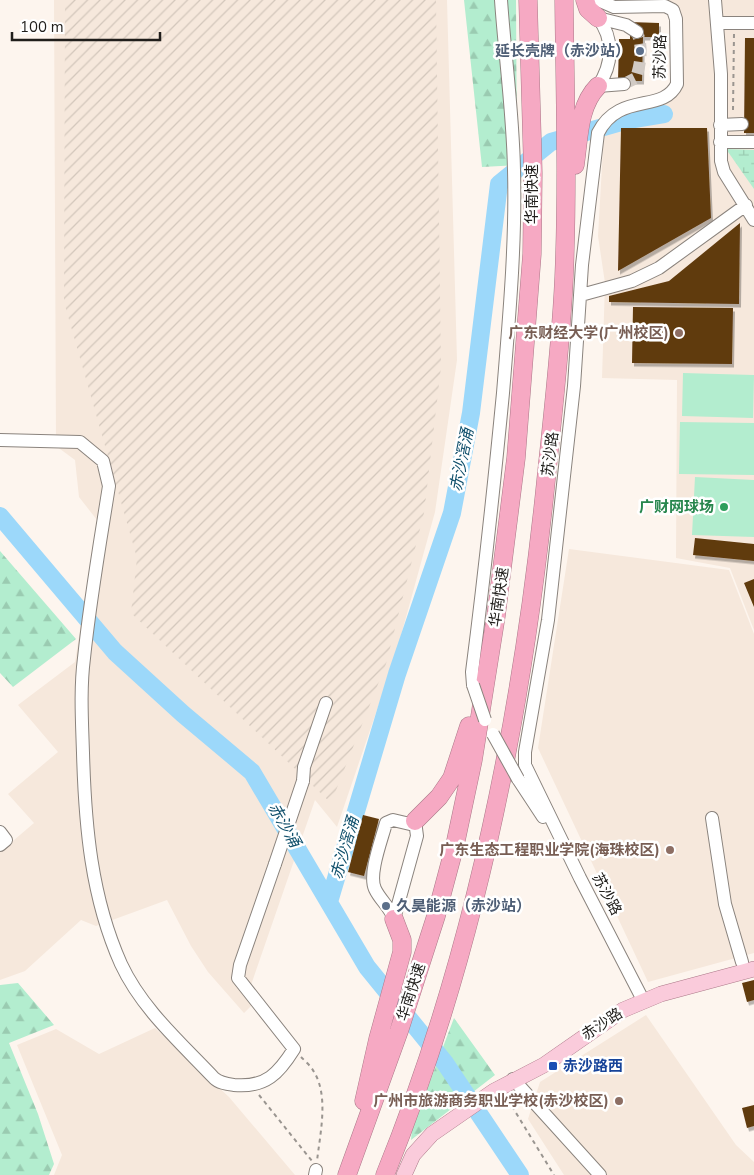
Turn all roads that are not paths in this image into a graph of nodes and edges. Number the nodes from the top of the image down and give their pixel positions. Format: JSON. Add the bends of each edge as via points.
{"nodes":[{"id":1,"x":501,"y":0,"type":"edge"},
{"id":2,"x":528,"y":0,"type":"edge"},
{"id":3,"x":564,"y":0,"type":"edge"},
{"id":4,"x":585,"y":0,"type":"edge"},
{"id":5,"x":598,"y":0,"type":"edge"},
{"id":6,"x":715,"y":0,"type":"edge"},
{"id":7,"x":598,"y":18,"type":"junction"},
{"id":8,"x":717,"y":23,"type":"junction"},
{"id":9,"x":754,"y":23,"type":"edge"},
{"id":10,"x":637,"y":32,"type":"dead end"},
{"id":11,"x":624,"y":84,"type":"tunnel mouth"},
{"id":12,"x":594,"y":91,"type":"junction"},
{"id":13,"x":720,"y":125,"type":"junction"},
{"id":14,"x":738,"y":125,"type":"road end"},
{"id":15,"x":720,"y":142,"type":"junction"},
{"id":16,"x":754,"y":142,"type":"edge"},
{"id":17,"x":571,"y":170,"type":"junction"},
{"id":18,"x":746,"y":205,"type":"junction"},
{"id":19,"x":754,"y":220,"type":"edge"},
{"id":20,"x":581,"y":295,"type":"junction"},
{"id":21,"x":0,"y":440,"type":"edge"},
{"id":22,"x":492,"y":643,"type":"junction"},
{"id":23,"x":326,"y":703,"type":"dead end"},
{"id":24,"x":712,"y":818,"type":"dead end"},
{"id":25,"x":415,"y":821,"type":"junction"},
{"id":26,"x":0,"y":832,"type":"edge"},
{"id":27,"x":562,"y":843,"type":"junction"},
{"id":28,"x":0,"y":846,"type":"edge"},
{"id":29,"x":394,"y":919,"type":"junction"},
{"id":30,"x":750,"y":963,"type":"edge"},
{"id":31,"x":642,"y":996,"type":"junction"},
{"id":32,"x":513,"y":1079,"type":"junction"},
{"id":33,"x":348,"y":1173,"type":"edge"},
{"id":34,"x":385,"y":1175,"type":"edge"},
{"id":35,"x":404,"y":1175,"type":"edge"},
{"id":36,"x":600,"y":1175,"type":"edge"}],
"edges":[{"from":1,"to":27,"type":"street","bridge":true,"via":[[514,170],[508,333],[472,672],[485,720],[529,799]]},
{"from":2,"to":22,"type":"highway","name":"华南快速","via":[[532,254],[508,533]]},
{"from":3,"to":17,"type":"highway","via":[[565,104]]},
{"from":4,"to":7,"type":"highway","via":[[588,9]]},
{"from":5,"to":20,"type":"street","name":"苏沙路","via":[[614,7],[666,6],[673,10],[676,19],[677,84],[673,93],[664,98],[613,112],[598,133]]},
{"from":6,"to":8,"type":"street"},
{"from":7,"to":10,"type":"street","via":[[626,25]]},
{"from":7,"to":12,"type":"street","via":[[609,42],[609,62]]},
{"from":8,"to":9,"type":"street"},
{"from":8,"to":13,"type":"street"},
{"from":11,"to":12,"type":"street"},
{"from":12,"to":17,"type":"highway","via":[[583,112]]},
{"from":13,"to":14,"type":"street"},
{"from":13,"to":15,"type":"street"},
{"from":15,"to":16,"type":"street"},
{"from":15,"to":18,"type":"street","via":[[724,172]]},
{"from":17,"to":34,"type":"highway","via":[[556,390],[539,551],[520,676],[480,880],[425,1065]]},
{"from":18,"to":19,"type":"street"},
{"from":18,"to":20,"type":"street","via":[[659,268],[632,281]]},
{"from":20,"to":27,"type":"street","name":"苏沙路","via":[[548,620],[525,752],[529,776]]},
{"from":21,"to":23,"type":"street","bridge":true,"via":[[80,442],[102,461],[109,486],[83,660],[82,717],[88,849],[106,924],[122,964],[144,1002],[168,1032],[216,1080],[242,1086],[265,1082],[282,1069],[294,1049],[238,978]]},
{"from":22,"to":25,"type":"highway","via":[[452,778],[439,797]]},
{"from":22,"to":33,"type":"highway","name":"华南快速","via":[[464,807],[436,916]]},
{"from":24,"to":30,"type":"street","via":[[725,904]]},
{"from":25,"to":29,"type":"street","via":[[418,836]]},
{"from":25,"to":29,"type":"street","via":[[410,824],[393,820],[386,823],[373,873],[376,891]]},
{"from":26,"to":28,"type":"street","via":[[6,840]]},
{"from":27,"to":31,"type":"street","name":"苏沙路"},
{"from":29,"to":33,"type":"highway","via":[[402,946],[397,975],[380,1031]]},
{"from":30,"to":31,"type":"main road","name":"赤沙路"},
{"from":31,"to":32,"type":"main road","name":"赤沙路","via":[[544,1064]]},
{"from":32,"to":35,"type":"main road","name":"赤沙路","via":[[432,1134],[413,1155]]},
{"from":32,"to":36,"type":"street"}]}
